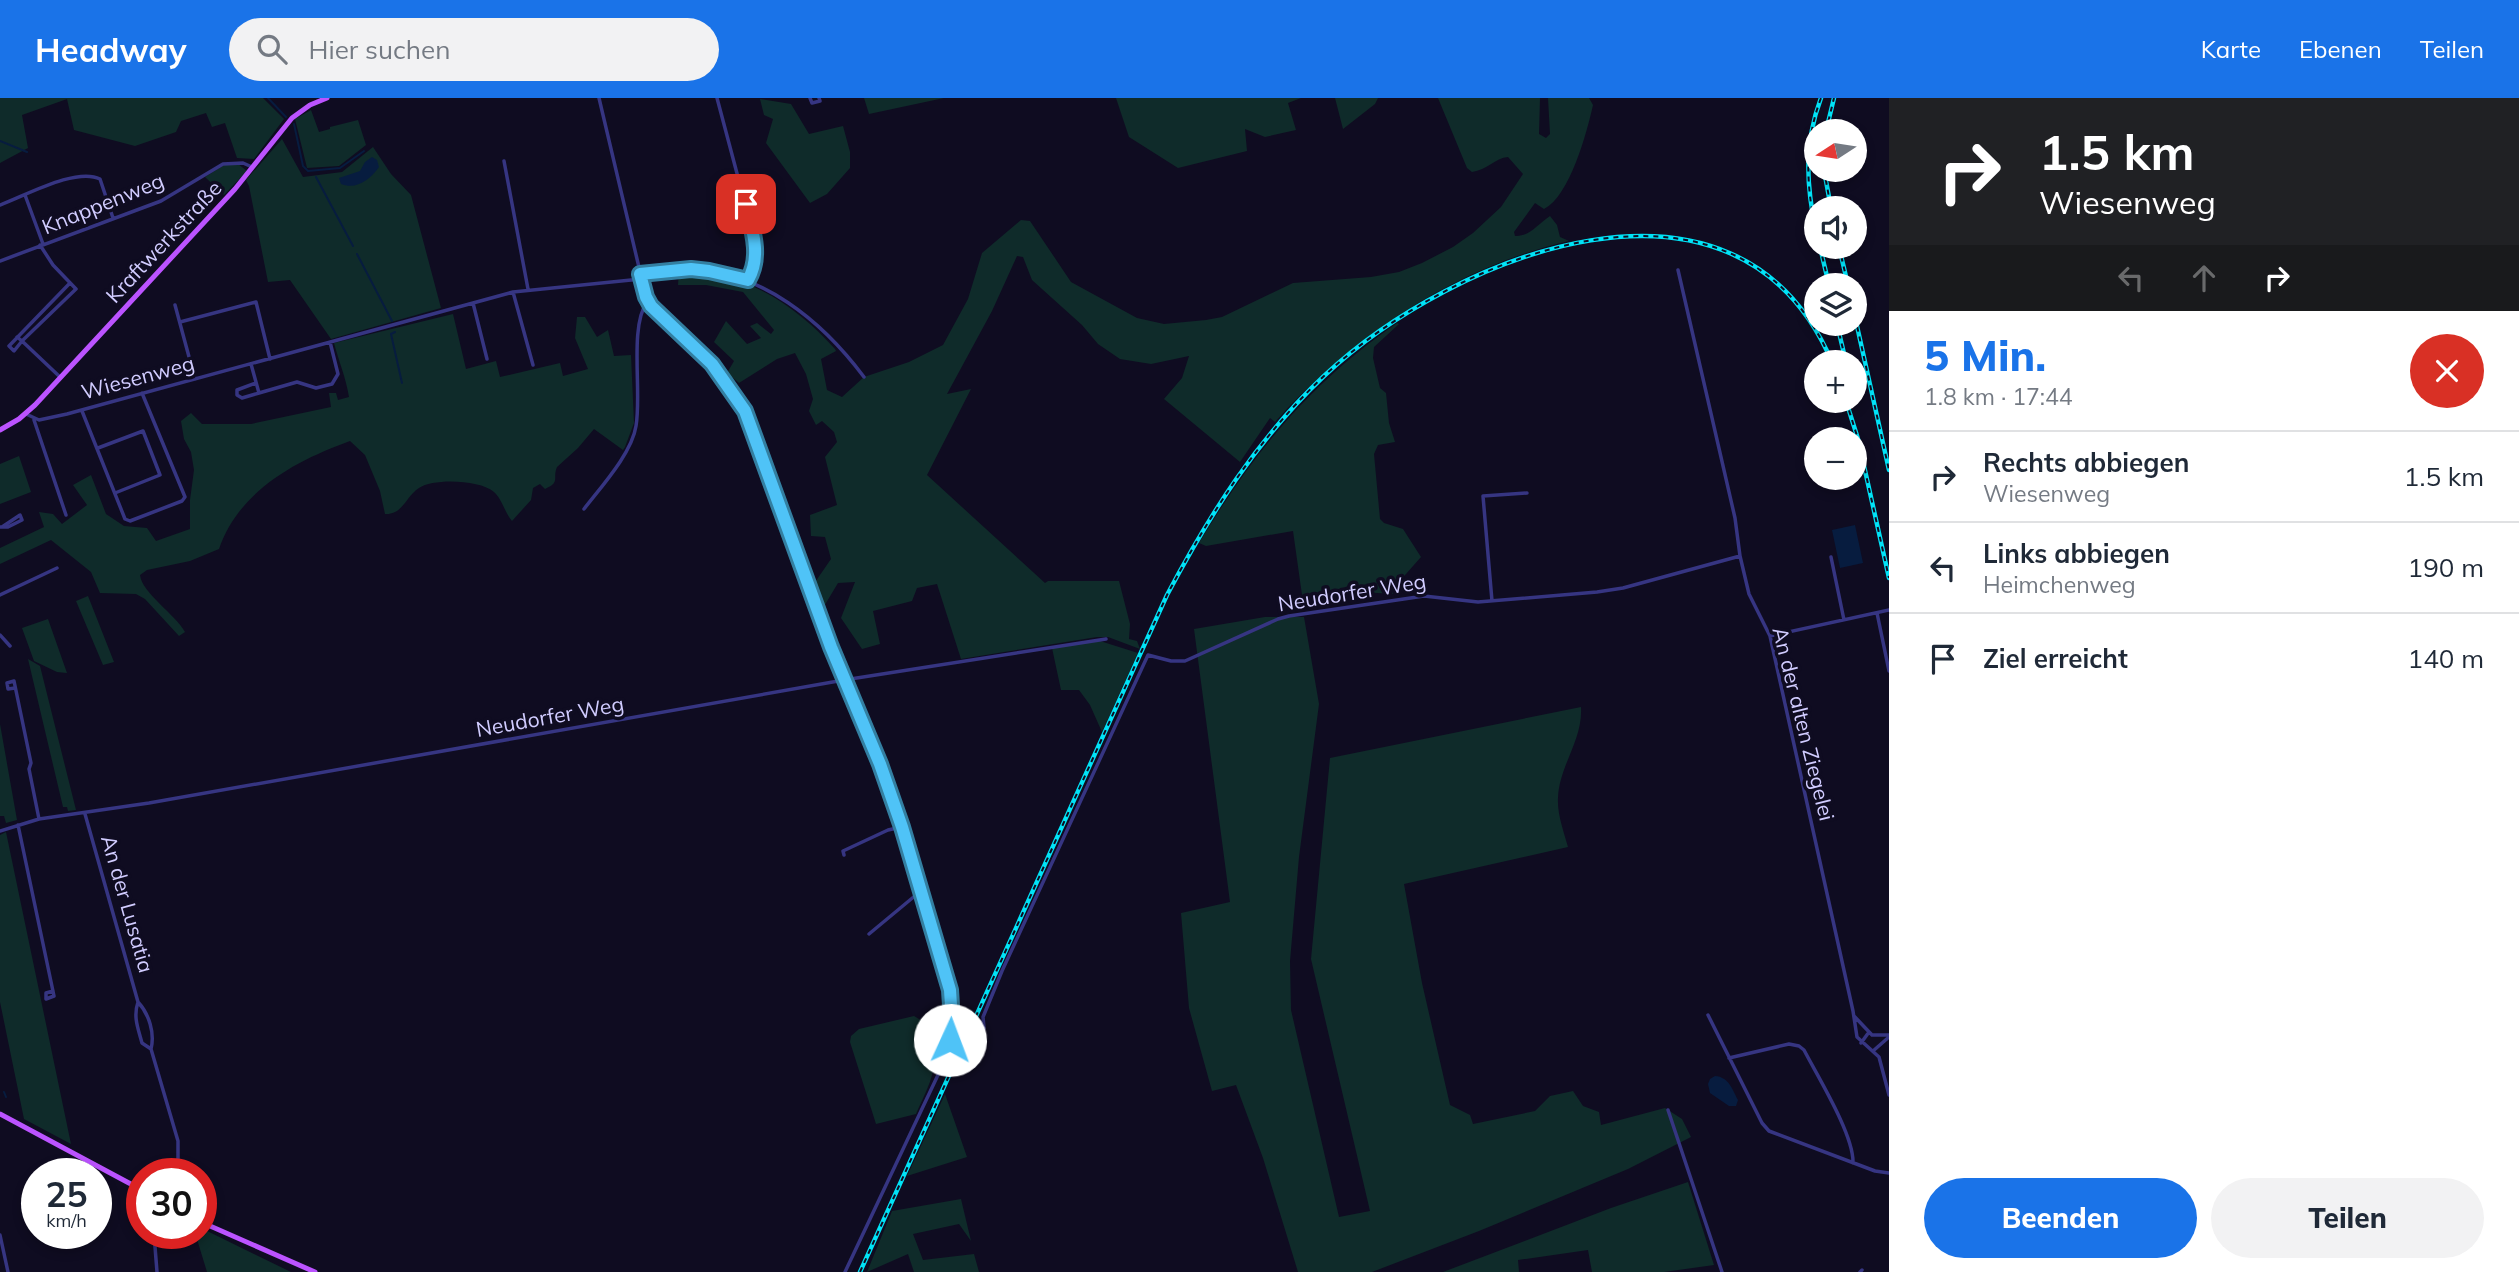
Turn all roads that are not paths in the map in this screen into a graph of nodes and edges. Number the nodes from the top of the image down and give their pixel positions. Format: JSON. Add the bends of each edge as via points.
{"nodes":[{"id":1,"x":327,"y":98,"type":"edge"},
{"id":2,"x":599,"y":98,"type":"edge"},
{"id":3,"x":717,"y":98,"type":"edge"},
{"id":4,"x":810,"y":98,"type":"edge"},
{"id":5,"x":819,"y":98,"type":"edge"},
{"id":6,"x":504,"y":161,"type":"dead end"},
{"id":7,"x":253,"y":167,"type":"junction"},
{"id":8,"x":25,"y":195,"type":"junction"},
{"id":9,"x":0,"y":205,"type":"edge"},
{"id":10,"x":113,"y":218,"type":"junction"},
{"id":11,"x":42,"y":245,"type":"junction"},
{"id":12,"x":0,"y":261,"type":"edge"},
{"id":13,"x":1678,"y":271,"type":"dead end"},
{"id":14,"x":641,"y":277,"type":"junction"},
{"id":15,"x":748,"y":280,"type":"junction"},
{"id":16,"x":70,"y":283,"type":"junction"},
{"id":17,"x":528,"y":289,"type":"junction"},
{"id":18,"x":61,"y":292,"type":"junction"},
{"id":19,"x":513,"y":292,"type":"junction"},
{"id":20,"x":66,"y":297,"type":"junction"},
{"id":21,"x":648,"y":301,"type":"junction"},
{"id":22,"x":473,"y":303,"type":"junction"},
{"id":23,"x":175,"y":305,"type":"dead end"},
{"id":24,"x":36,"y":316,"type":"junction"},
{"id":25,"x":42,"y":321,"type":"junction"},
{"id":26,"x":180,"y":323,"type":"junction"},
{"id":27,"x":17,"y":337,"type":"junction"},
{"id":28,"x":22,"y":341,"type":"junction"},
{"id":29,"x":330,"y":342,"type":"junction"},
{"id":30,"x":271,"y":359,"type":"junction"},
{"id":31,"x":486,"y":359,"type":"dead end"},
{"id":32,"x":251,"y":364,"type":"junction"},
{"id":33,"x":533,"y":365,"type":"dead end"},
{"id":34,"x":60,"y":377,"type":"junction"},
{"id":35,"x":864,"y":377,"type":"dead end"},
{"id":36,"x":195,"y":379,"type":"junction"},
{"id":37,"x":256,"y":383,"type":"junction"},
{"id":38,"x":142,"y":393,"type":"junction"},
{"id":39,"x":259,"y":393,"type":"junction"},
{"id":40,"x":81,"y":410,"type":"junction"},
{"id":41,"x":26,"y":414,"type":"junction"},
{"id":42,"x":34,"y":420,"type":"junction"},
{"id":43,"x":0,"y":430,"type":"edge"},
{"id":44,"x":97,"y":449,"type":"junction"},
{"id":45,"x":115,"y":493,"type":"junction"},
{"id":46,"x":1527,"y":493,"type":"dead end"},
{"id":47,"x":584,"y":509,"type":"dead end"},
{"id":48,"x":66,"y":515,"type":"dead end"},
{"id":49,"x":1,"y":527,"type":"edge"},
{"id":50,"x":1740,"y":556,"type":"junction"},
{"id":51,"x":1831,"y":557,"type":"dead end"},
{"id":52,"x":57,"y":568,"type":"dead end"},
{"id":53,"x":0,"y":595,"type":"edge"},
{"id":54,"x":1492,"y":601,"type":"junction"},
{"id":55,"x":1889,"y":610,"type":"edge"},
{"id":56,"x":1877,"y":613,"type":"junction"},
{"id":57,"x":1844,"y":620,"type":"junction"},
{"id":58,"x":0,"y":635,"type":"edge"},
{"id":59,"x":1770,"y":636,"type":"junction"},
{"id":60,"x":1106,"y":639,"type":"dead end"},
{"id":61,"x":10,"y":646,"type":"dead end"},
{"id":62,"x":1889,"y":671,"type":"edge"},
{"id":63,"x":844,"y":680,"type":"junction"},
{"id":64,"x":15,"y":688,"type":"dead end"},
{"id":65,"x":85,"y":814,"type":"junction"},
{"id":66,"x":39,"y":819,"type":"junction"},
{"id":67,"x":18,"y":825,"type":"junction"},
{"id":68,"x":902,"y":827,"type":"junction"},
{"id":69,"x":0,"y":831,"type":"edge"},
{"id":70,"x":844,"y":855,"type":"dead end"},
{"id":71,"x":922,"y":890,"type":"junction"},
{"id":72,"x":869,"y":934,"type":"dead end"},
{"id":73,"x":53,"y":991,"type":"dead end"},
{"id":74,"x":138,"y":1002,"type":"junction"},
{"id":75,"x":1708,"y":1015,"type":"dead end"},
{"id":76,"x":1853,"y":1015,"type":"junction"},
{"id":77,"x":1869,"y":1032,"type":"junction"},
{"id":78,"x":951,"y":1034,"type":"junction"},
{"id":79,"x":1889,"y":1036,"type":"edge"},
{"id":80,"x":1861,"y":1043,"type":"junction"},
{"id":81,"x":151,"y":1049,"type":"junction"},
{"id":82,"x":1873,"y":1051,"type":"junction"},
{"id":83,"x":1729,"y":1058,"type":"junction"},
{"id":84,"x":1889,"y":1095,"type":"edge"},
{"id":85,"x":1668,"y":1110,"type":"dead end"},
{"id":86,"x":0,"y":1114,"type":"edge"},
{"id":87,"x":178,"y":1158,"type":"edge"},
{"id":88,"x":1853,"y":1163,"type":"junction"},
{"id":89,"x":1889,"y":1173,"type":"edge"},
{"id":90,"x":126,"y":1181,"type":"edge"},
{"id":91,"x":217,"y":1229,"type":"edge"},
{"id":92,"x":0,"y":1235,"type":"edge"},
{"id":93,"x":155,"y":1249,"type":"edge"},
{"id":94,"x":8,"y":1272,"type":"edge"},
{"id":95,"x":157,"y":1272,"type":"edge"},
{"id":96,"x":315,"y":1272,"type":"edge"},
{"id":97,"x":845,"y":1272,"type":"edge"},
{"id":98,"x":1722,"y":1272,"type":"edge"}],
"edges":[{"from":1,"to":7,"type":"main road","name":"Kraftwerkstraße","via":[[292,118]]},
{"from":2,"to":14,"type":"street"},
{"from":3,"to":15,"type":"street","via":[[756,245]]},
{"from":4,"to":5,"type":"street","via":[[812,103]]},
{"from":6,"to":17,"type":"street"},
{"from":7,"to":10,"type":"street","name":"Knappenweg","via":[[223,164],[161,201]]},
{"from":7,"to":34,"type":"main road","name":"Kraftwerkstraße"},
{"from":8,"to":9,"type":"street"},
{"from":8,"to":10,"type":"street","via":[[71,177],[92,175],[100,179]]},
{"from":8,"to":11,"type":"street"},
{"from":10,"to":11,"type":"street","name":"Knappenweg"},
{"from":11,"to":12,"type":"street","name":"Knappenweg"},
{"from":11,"to":16,"type":"street"},
{"from":13,"to":50,"type":"street","name":"An der alten Ziegelei"},
{"from":14,"to":15,"type":"street","name":"Wiesenweg","via":[[691,269]]},
{"from":14,"to":17,"type":"street","name":"Wiesenweg"},
{"from":14,"to":21,"type":"street"},
{"from":15,"to":35,"type":"street","name":"Wiesenweg","via":[[794,306],[837,343]]},
{"from":16,"to":18,"type":"street"},
{"from":16,"to":20,"type":"street","via":[[76,289]]},
{"from":17,"to":19,"type":"street","name":"Wiesenweg"},
{"from":18,"to":20,"type":"street"},
{"from":18,"to":24,"type":"street"},
{"from":19,"to":22,"type":"street","name":"Wiesenweg"},
{"from":19,"to":33,"type":"street"},
{"from":20,"to":25,"type":"street"},
{"from":21,"to":47,"type":"street","via":[[642,309],[637,353],[636,427],[617,466]]},
{"from":21,"to":63,"type":"street","via":[[712,364],[745,411]]},
{"from":22,"to":29,"type":"street","name":"Wiesenweg"},
{"from":22,"to":31,"type":"street"},
{"from":23,"to":26,"type":"street"},
{"from":24,"to":25,"type":"street"},
{"from":24,"to":27,"type":"street"},
{"from":25,"to":28,"type":"street"},
{"from":26,"to":30,"type":"street","via":[[256,302]]},
{"from":26,"to":36,"type":"street"},
{"from":27,"to":28,"type":"street"},
{"from":27,"to":28,"type":"street","via":[[9,346],[14,351]]},
{"from":28,"to":34,"type":"street"},
{"from":29,"to":30,"type":"street","name":"Wiesenweg"},
{"from":29,"to":39,"type":"street","via":[[338,374],[332,384],[316,388],[297,383]]},
{"from":30,"to":32,"type":"street","name":"Wiesenweg"},
{"from":32,"to":36,"type":"street","name":"Wiesenweg"},
{"from":32,"to":37,"type":"street"},
{"from":34,"to":41,"type":"main road","name":"Kraftwerkstraße"},
{"from":36,"to":38,"type":"street","name":"Wiesenweg"},
{"from":37,"to":39,"type":"street"},
{"from":37,"to":39,"type":"street","via":[[237,390],[237,395]]},
{"from":38,"to":40,"type":"street","name":"Wiesenweg"},
{"from":38,"to":45,"type":"street","via":[[185,497],[130,522]]},
{"from":40,"to":42,"type":"street","name":"Wiesenweg"},
{"from":40,"to":44,"type":"street"},
{"from":41,"to":42,"type":"street"},
{"from":41,"to":43,"type":"main road","name":"Kraftwerkstraße"},
{"from":42,"to":48,"type":"street"},
{"from":44,"to":45,"type":"street"},
{"from":44,"to":45,"type":"street","via":[[143,431],[160,475]]},
{"from":46,"to":54,"type":"street","via":[[1483,496]]},
{"from":49,"to":49,"type":"street","via":[[8,527],[23,520],[20,515]]},
{"from":50,"to":54,"type":"street","name":"Neudorfer Weg","via":[[1623,587]]},
{"from":50,"to":59,"type":"street","name":"An der alten Ziegelei","via":[[1748,594]]},
{"from":51,"to":57,"type":"street"},
{"from":52,"to":53,"type":"street"},
{"from":54,"to":78,"type":"street","name":"Neudorfer Weg","via":[[1437,595],[1301,614],[1278,619],[1185,661],[1148,655],[1002,971],[983,1017],[981,1036]]},
{"from":55,"to":56,"type":"street"},
{"from":56,"to":57,"type":"street"},
{"from":56,"to":62,"type":"street"},
{"from":57,"to":59,"type":"street"},
{"from":58,"to":61,"type":"street"},
{"from":59,"to":76,"type":"street","name":"An der alten Ziegelei"},
{"from":60,"to":63,"type":"street","name":"Neudorfer Weg"},
{"from":63,"to":65,"type":"street","name":"Neudorfer Weg"},
{"from":63,"to":68,"type":"street"},
{"from":64,"to":66,"type":"street"},
{"from":65,"to":66,"type":"street","name":"Neudorfer Weg"},
{"from":65,"to":74,"type":"street","name":"An der Lusatia"},
{"from":66,"to":67,"type":"street","name":"Neudorfer Weg"},
{"from":67,"to":69,"type":"street","name":"Neudorfer Weg"},
{"from":67,"to":73,"type":"street"},
{"from":68,"to":70,"type":"street","via":[[843,851]]},
{"from":68,"to":71,"type":"street"},
{"from":71,"to":72,"type":"street"},
{"from":71,"to":78,"type":"street","via":[[950,990]]},
{"from":74,"to":81,"type":"street","name":"An der Lusatia","via":[[153,1038]]},
{"from":74,"to":81,"type":"street","name":"An der Lusatia","via":[[134,1013],[137,1026],[142,1043]]},
{"from":75,"to":83,"type":"street"},
{"from":76,"to":77,"type":"street"},
{"from":76,"to":80,"type":"street","name":"An der alten Ziegelei"},
{"from":77,"to":79,"type":"street","via":[[1875,1037]]},
{"from":77,"to":80,"type":"street"},
{"from":78,"to":97,"type":"street","via":[[938,1079]]},
{"from":79,"to":82,"type":"street"},
{"from":80,"to":82,"type":"street"},
{"from":81,"to":87,"type":"street","name":"An der Lusatia","via":[[178,1142]]},
{"from":82,"to":84,"type":"street"},
{"from":83,"to":88,"type":"street","via":[[1769,1132]]},
{"from":83,"to":88,"type":"street","via":[[1787,1044],[1804,1050],[1847,1137]]},
{"from":85,"to":98,"type":"street"},
{"from":86,"to":90,"type":"main road"},
{"from":88,"to":89,"type":"street"},
{"from":91,"to":96,"type":"main road"},
{"from":92,"to":94,"type":"street"},
{"from":93,"to":95,"type":"street"}]}
